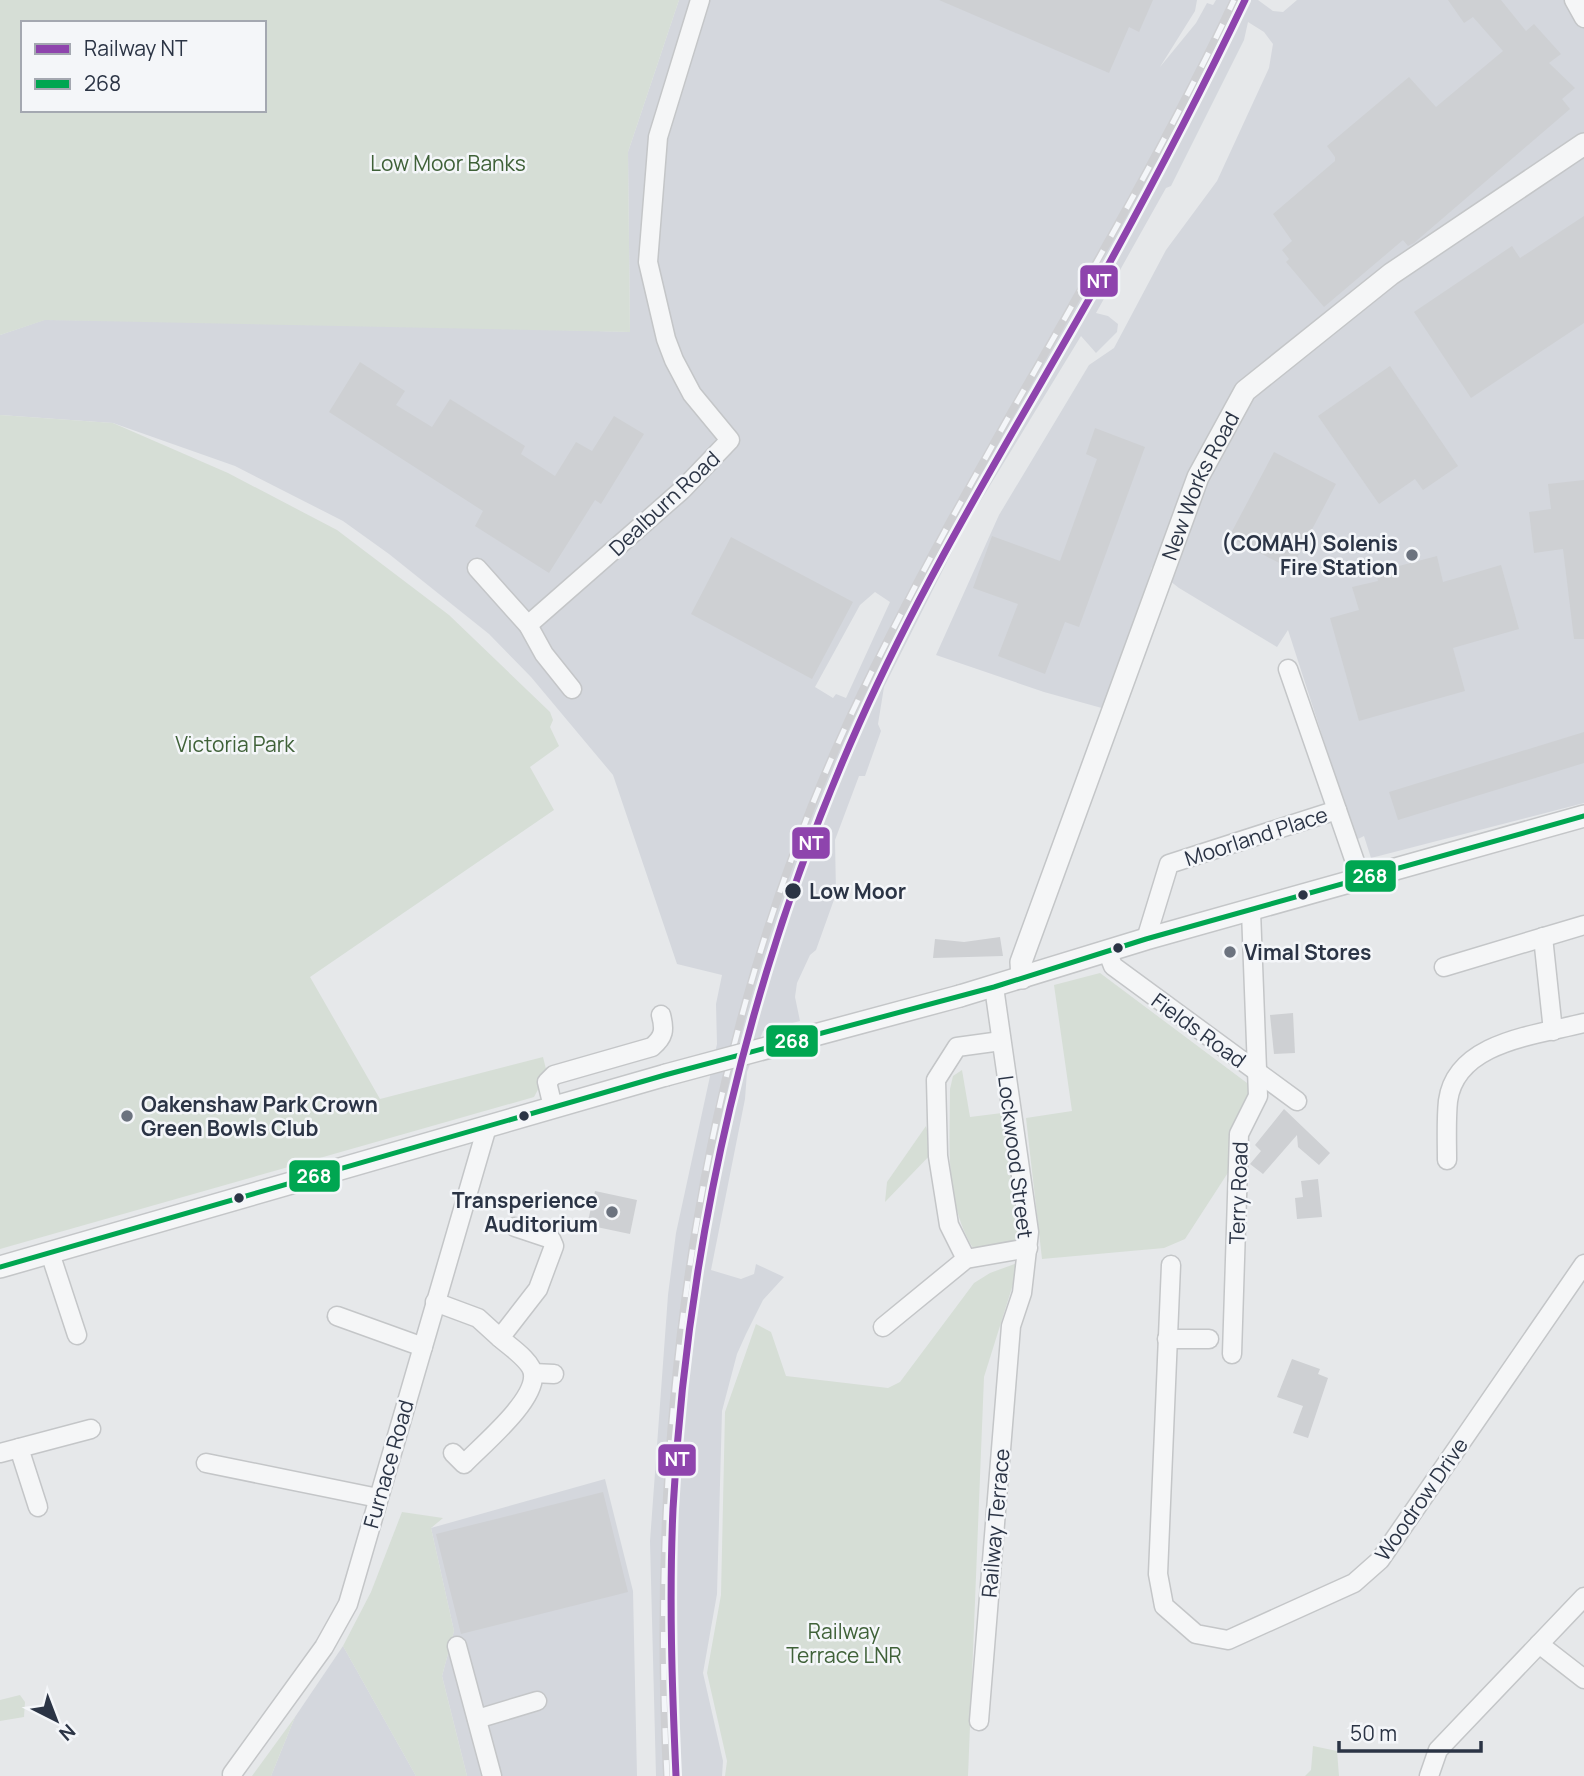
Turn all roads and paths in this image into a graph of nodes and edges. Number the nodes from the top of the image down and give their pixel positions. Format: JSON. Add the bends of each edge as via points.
{"nodes":[{"id":1,"x":700,"y":0,"type":"edge"},
{"id":2,"x":1574,"y":0,"type":"edge"},
{"id":3,"x":1584,"y":18,"type":"edge"},
{"id":4,"x":1584,"y":144,"type":"edge"},
{"id":5,"x":477,"y":568,"type":"dead end"},
{"id":6,"x":528,"y":625,"type":"junction"},
{"id":7,"x":1288,"y":669,"type":"dead end"},
{"id":8,"x":572,"y":689,"type":"dead end"},
{"id":9,"x":1337,"y":810,"type":"junction"},
{"id":10,"x":1584,"y":816,"type":"edge"},
{"id":11,"x":1361,"y":879,"type":"junction"},
{"id":12,"x":1251,"y":911,"type":"junction"},
{"id":13,"x":1584,"y":925,"type":"edge"},
{"id":14,"x":1543,"y":937,"type":"junction"},
{"id":15,"x":1146,"y":939,"type":"junction"},
{"id":16,"x":1108,"y":953,"type":"junction"},
{"id":17,"x":1444,"y":967,"type":"dead end"},
{"id":18,"x":1022,"y":978,"type":"junction"},
{"id":19,"x":994,"y":988,"type":"junction"},
{"id":20,"x":661,"y":1015,"type":"dead end"},
{"id":21,"x":1584,"y":1023,"type":"edge"},
{"id":22,"x":1553,"y":1031,"type":"junction"},
{"id":23,"x":1001,"y":1041,"type":"junction"},
{"id":24,"x":1256,"y":1072,"type":"junction"},
{"id":25,"x":1297,"y":1101,"type":"dead end"},
{"id":26,"x":553,"y":1107,"type":"junction"},
{"id":27,"x":487,"y":1127,"type":"junction"},
{"id":28,"x":1447,"y":1160,"type":"dead end"},
{"id":29,"x":515,"y":1227,"type":"dead end"},
{"id":30,"x":1028,"y":1248,"type":"junction"},
{"id":31,"x":50,"y":1253,"type":"junction"},
{"id":32,"x":966,"y":1259,"type":"junction"},
{"id":33,"x":1584,"y":1264,"type":"edge"},
{"id":34,"x":1171,"y":1265,"type":"dead end"},
{"id":35,"x":0,"y":1267,"type":"edge"},
{"id":36,"x":436,"y":1302,"type":"junction"},
{"id":37,"x":337,"y":1316,"type":"dead end"},
{"id":38,"x":1011,"y":1326,"type":"joint"},
{"id":39,"x":883,"y":1327,"type":"dead end"},
{"id":40,"x":77,"y":1335,"type":"dead end"},
{"id":41,"x":500,"y":1338,"type":"junction"},
{"id":42,"x":1167,"y":1339,"type":"junction"},
{"id":43,"x":1209,"y":1339,"type":"dead end"},
{"id":44,"x":423,"y":1347,"type":"junction"},
{"id":45,"x":1232,"y":1354,"type":"dead end"},
{"id":46,"x":533,"y":1373,"type":"junction"},
{"id":47,"x":554,"y":1374,"type":"dead end"},
{"id":48,"x":91,"y":1429,"type":"dead end"},
{"id":49,"x":19,"y":1448,"type":"junction"},
{"id":50,"x":0,"y":1453,"type":"edge"},
{"id":51,"x":453,"y":1454,"type":"dead end"},
{"id":52,"x":206,"y":1463,"type":"dead end"},
{"id":53,"x":378,"y":1498,"type":"junction"},
{"id":54,"x":38,"y":1507,"type":"dead end"},
{"id":55,"x":1584,"y":1597,"type":"edge"},
{"id":56,"x":1539,"y":1644,"type":"junction"},
{"id":57,"x":457,"y":1646,"type":"dead end"},
{"id":58,"x":1584,"y":1679,"type":"edge"},
{"id":59,"x":537,"y":1701,"type":"dead end"},
{"id":60,"x":477,"y":1718,"type":"junction"},
{"id":61,"x":979,"y":1721,"type":"dead end"},
{"id":62,"x":232,"y":1774,"type":"edge"},
{"id":63,"x":492,"y":1776,"type":"edge"},
{"id":64,"x":1429,"y":1776,"type":"edge"}],
"edges":[{"from":1,"to":6,"type":"street","name":"Dealburn Road","via":[[658,137],[648,262],[674,360],[692,394],[730,440],[682,490]]},
{"from":2,"to":3,"type":"street"},
{"from":4,"to":18,"type":"street","name":"New Works Road","via":[[1391,274],[1245,391],[1198,477],[1168,554],[1021,962]]},
{"from":5,"to":6,"type":"street"},
{"from":6,"to":8,"type":"street"},
{"from":7,"to":9,"type":"street"},
{"from":9,"to":11,"type":"street"},
{"from":9,"to":15,"type":"street","name":"Moorland Place","via":[[1169,864]]},
{"from":10,"to":11,"type":"street"},
{"from":11,"to":12,"type":"street"},
{"from":12,"to":15,"type":"street"},
{"from":12,"to":24,"type":"street","name":"Terry Road"},
{"from":13,"to":14,"type":"street"},
{"from":14,"to":17,"type":"street"},
{"from":14,"to":22,"type":"street"},
{"from":15,"to":16,"type":"street"},
{"from":16,"to":18,"type":"street"},
{"from":16,"to":24,"type":"street","name":"Fields Road","via":[[1113,966]]},
{"from":18,"to":19,"type":"street"},
{"from":19,"to":23,"type":"street","name":"Lockwood Street"},
{"from":19,"to":26,"type":"street","bridge":true},
{"from":20,"to":26,"type":"street","via":[[662,1039],[652,1047],[554,1075],[547,1082]]},
{"from":21,"to":22,"type":"street"},
{"from":22,"to":28,"type":"street","via":[[1489,1048],[1460,1071],[1448,1099]]},
{"from":23,"to":30,"type":"street","name":"Lockwood Street"},
{"from":23,"to":32,"type":"street","via":[[957,1047],[936,1080],[938,1156],[949,1225]]},
{"from":24,"to":25,"type":"street","name":"Fields Road"},
{"from":24,"to":45,"type":"street","name":"Terry Road","via":[[1258,1096],[1239,1134]]},
{"from":26,"to":27,"type":"street"},
{"from":27,"to":31,"type":"street"},
{"from":27,"to":36,"type":"street","name":"Furnace Road"},
{"from":29,"to":41,"type":"street","via":[[551,1239],[554,1246],[538,1289]]},
{"from":30,"to":32,"type":"street"},
{"from":30,"to":38,"type":"street","name":"Lockwood Street","via":[[1022,1293]]},
{"from":31,"to":35,"type":"street"},
{"from":31,"to":40,"type":"street"},
{"from":32,"to":39,"type":"street"},
{"from":33,"to":42,"type":"street","name":"Woodrow Drive","via":[[1380,1560],[1354,1583],[1228,1640],[1196,1634],[1164,1606],[1158,1574]]},
{"from":34,"to":42,"type":"street","name":"Woodrow Drive"},
{"from":36,"to":41,"type":"street","via":[[478,1318]]},
{"from":36,"to":44,"type":"street","name":"Furnace Road"},
{"from":37,"to":44,"type":"street"},
{"from":38,"to":61,"type":"street","name":"Railway Terrace"},
{"from":41,"to":46,"type":"street"},
{"from":42,"to":43,"type":"street"},
{"from":44,"to":53,"type":"street","name":"Furnace Road"},
{"from":46,"to":47,"type":"street"},
{"from":46,"to":51,"type":"street","via":[[522,1404],[464,1464]]},
{"from":48,"to":49,"type":"street"},
{"from":49,"to":50,"type":"street"},
{"from":49,"to":54,"type":"street"},
{"from":52,"to":53,"type":"street"},
{"from":53,"to":62,"type":"street","name":"Furnace Road","via":[[348,1604],[324,1647]]},
{"from":55,"to":56,"type":"street"},
{"from":56,"to":58,"type":"street"},
{"from":56,"to":64,"type":"street","via":[[1438,1750]]},
{"from":57,"to":60,"type":"street"},
{"from":59,"to":60,"type":"street"},
{"from":60,"to":63,"type":"street"}]}
